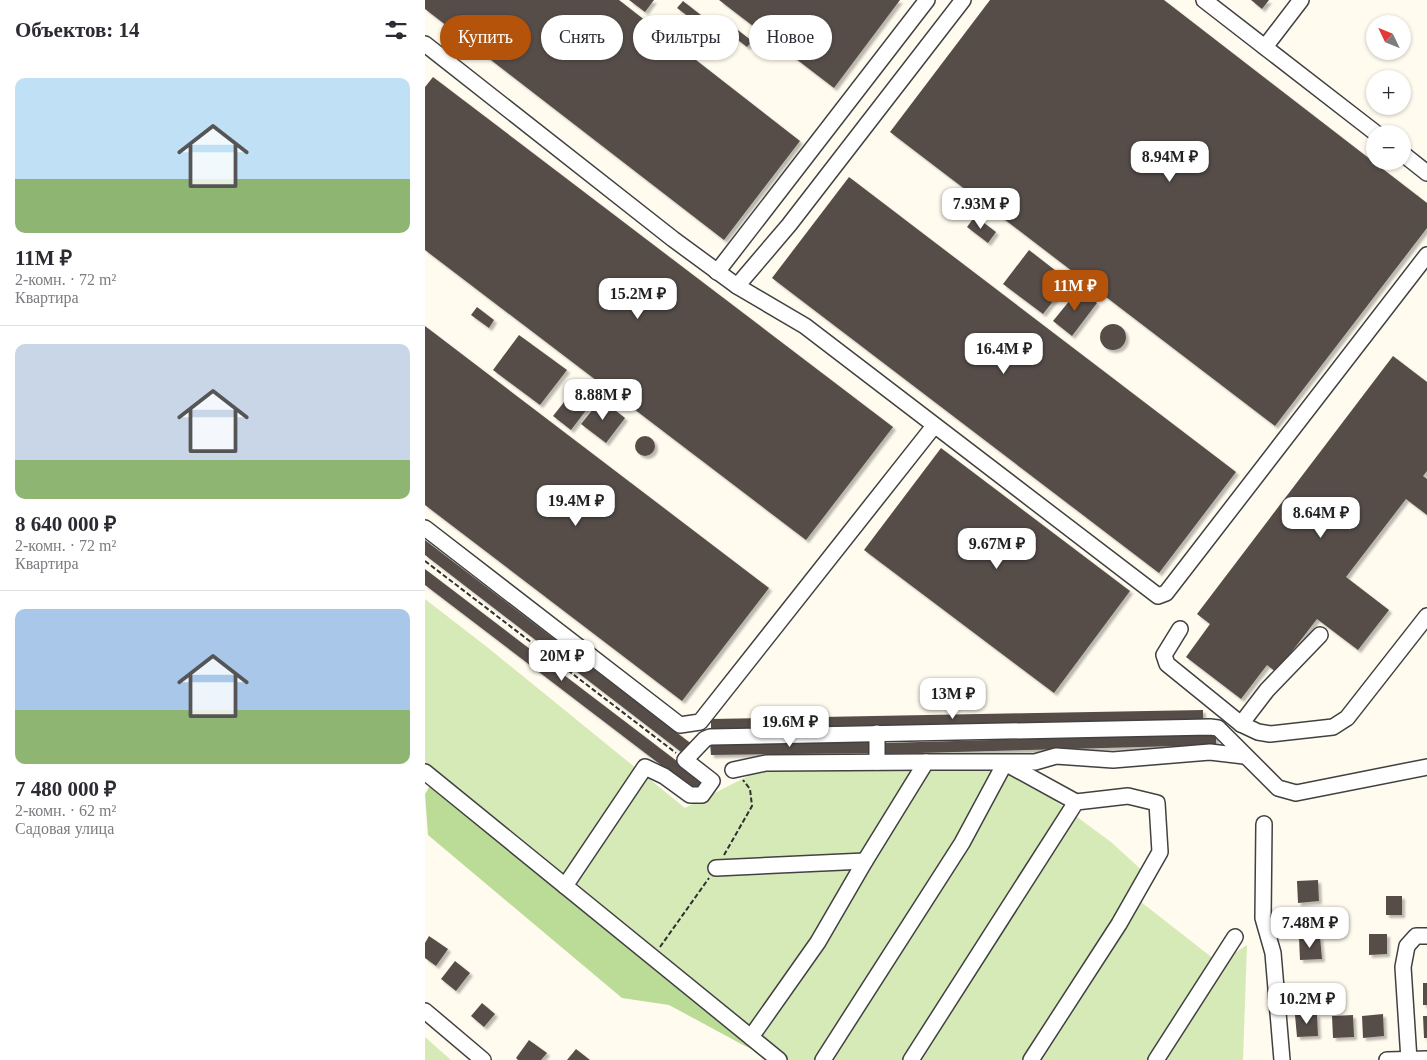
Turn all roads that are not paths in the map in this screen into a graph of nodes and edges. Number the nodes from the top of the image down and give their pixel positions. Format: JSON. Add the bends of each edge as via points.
{"nodes":[{"id":1,"x":927,"y":0,"type":"edge"},
{"id":2,"x":963,"y":0,"type":"edge"},
{"id":3,"x":1204,"y":0,"type":"edge"},
{"id":4,"x":1301,"y":0,"type":"edge"},
{"id":5,"x":426,"y":46,"type":"edge"},
{"id":6,"x":1265,"y":47,"type":"junction"},
{"id":7,"x":1366,"y":125,"type":"edge"},
{"id":8,"x":1411,"y":160,"type":"edge"},
{"id":9,"x":1427,"y":173,"type":"edge"},
{"id":10,"x":1427,"y":255,"type":"edge"},
{"id":11,"x":717,"y":272,"type":"junction"},
{"id":12,"x":737,"y":286,"type":"junction"},
{"id":13,"x":934,"y":426,"type":"junction"},
{"id":14,"x":425,"y":528,"type":"edge"},
{"id":15,"x":1427,"y":616,"type":"edge"},
{"id":16,"x":1180,"y":629,"type":"dead end"},
{"id":17,"x":1321,"y":635,"type":"dead end"},
{"id":18,"x":1241,"y":724,"type":"junction"},
{"id":19,"x":877,"y":733,"type":"junction"},
{"id":20,"x":1244,"y":756,"type":"junction"},
{"id":21,"x":877,"y":762,"type":"junction"},
{"id":22,"x":927,"y":762,"type":"junction"},
{"id":23,"x":1005,"y":763,"type":"junction"},
{"id":24,"x":1427,"y":767,"type":"edge"},
{"id":25,"x":733,"y":770,"type":"road end"},
{"id":26,"x":425,"y":772,"type":"edge"},
{"id":27,"x":1076,"y":802,"type":"junction"},
{"id":28,"x":1264,"y":824,"type":"dead end"},
{"id":29,"x":865,"y":861,"type":"junction"},
{"id":30,"x":716,"y":868,"type":"road end"},
{"id":31,"x":565,"y":886,"type":"junction"},
{"id":32,"x":1421,"y":936,"type":"edge"},
{"id":33,"x":1235,"y":937,"type":"dead end"},
{"id":34,"x":425,"y":1011,"type":"edge"},
{"id":35,"x":751,"y":1037,"type":"junction"},
{"id":36,"x":1409,"y":1059,"type":"edge"},
{"id":37,"x":1427,"y":1059,"type":"edge"},
{"id":38,"x":483,"y":1060,"type":"edge"},
{"id":39,"x":779,"y":1060,"type":"edge"},
{"id":40,"x":823,"y":1060,"type":"edge"},
{"id":41,"x":911,"y":1060,"type":"edge"},
{"id":42,"x":1031,"y":1060,"type":"edge"},
{"id":43,"x":1156,"y":1060,"type":"edge"},
{"id":44,"x":1282,"y":1060,"type":"edge"},
{"id":45,"x":1387,"y":1060,"type":"edge"}],
"edges":[{"from":1,"to":11,"type":"street"},
{"from":2,"to":12,"type":"street","via":[[789,225]]},
{"from":3,"to":6,"type":"street"},
{"from":4,"to":6,"type":"street"},
{"from":5,"to":11,"type":"street"},
{"from":6,"to":7,"type":"street"},
{"from":8,"to":9,"type":"street"},
{"from":10,"to":13,"type":"street","via":[[1166,593],[1158,596]]},
{"from":11,"to":12,"type":"street"},
{"from":12,"to":13,"type":"street","via":[[805,326]]},
{"from":13,"to":14,"type":"street","via":[[700,722],[681,725]]},
{"from":15,"to":18,"type":"street","via":[[1347,718],[1333,727],[1270,734]]},
{"from":16,"to":18,"type":"street","via":[[1164,655],[1167,664]]},
{"from":17,"to":18,"type":"street","via":[[1267,690]]},
{"from":19,"to":20,"type":"street","via":[[1210,727],[1217,728]]},
{"from":19,"to":21,"type":"street"},
{"from":19,"to":31,"type":"street","via":[[710,737],[685,760],[713,781],[701,795],[690,795],[645,767]]},
{"from":20,"to":23,"type":"street","via":[[1210,752],[1113,760],[1056,756],[1035,762]]},
{"from":20,"to":24,"type":"street","via":[[1279,788],[1297,793]]},
{"from":21,"to":22,"type":"street"},
{"from":21,"to":25,"type":"street","via":[[766,763]]},
{"from":22,"to":23,"type":"street"},
{"from":22,"to":29,"type":"street"},
{"from":23,"to":27,"type":"street"},
{"from":23,"to":40,"type":"street","via":[[962,842]]},
{"from":26,"to":31,"type":"street"},
{"from":27,"to":41,"type":"street"},
{"from":27,"to":42,"type":"street","via":[[1128,796],[1157,803],[1160,852],[1119,924]]},
{"from":28,"to":44,"type":"street","via":[[1263,918],[1273,954]]},
{"from":29,"to":30,"type":"street"},
{"from":29,"to":35,"type":"street","via":[[818,942]]},
{"from":31,"to":35,"type":"street"},
{"from":32,"to":36,"type":"street","via":[[1407,946],[1403,967]]},
{"from":33,"to":43,"type":"street"},
{"from":34,"to":38,"type":"street"},
{"from":35,"to":39,"type":"street"},
{"from":36,"to":37,"type":"street"},
{"from":36,"to":45,"type":"street"}]}
